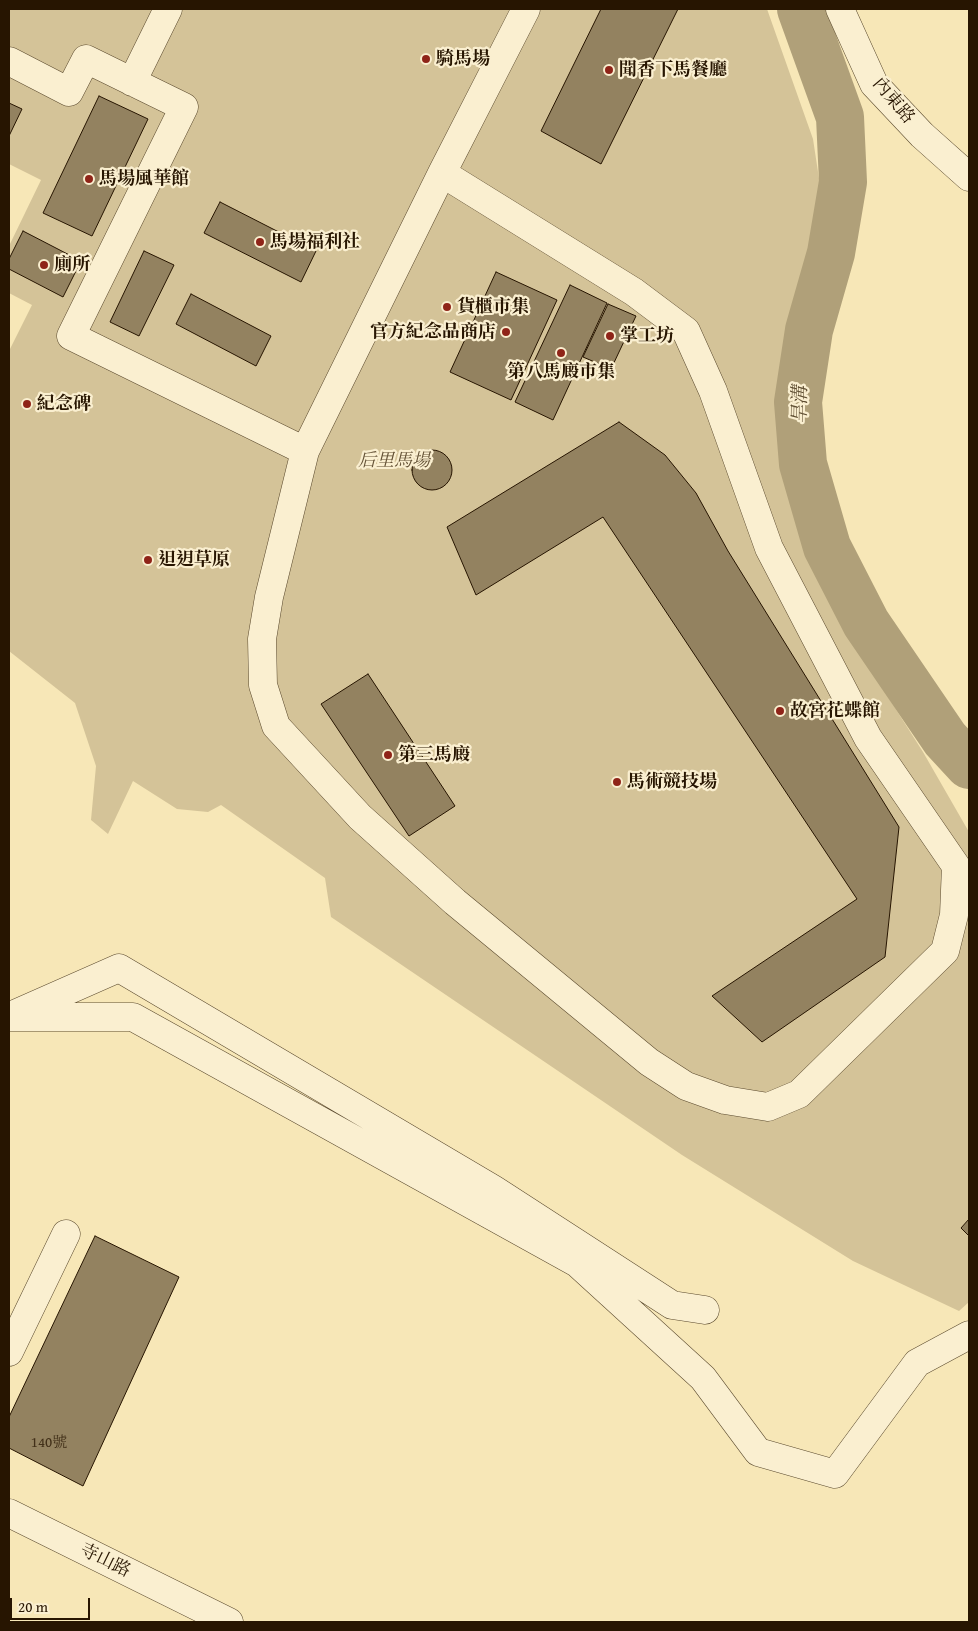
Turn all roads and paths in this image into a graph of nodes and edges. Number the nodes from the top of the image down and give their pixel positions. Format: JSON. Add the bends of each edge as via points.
{"nodes":[{"id":1,"x":168,"y":9,"type":"edge"},
{"id":2,"x":526,"y":9,"type":"edge"},
{"id":3,"x":840,"y":9,"type":"edge"},
{"id":4,"x":9,"y":61,"type":"edge"},
{"id":5,"x":132,"y":82,"type":"junction"},
{"id":6,"x":442,"y":173,"type":"junction"},
{"id":7,"x":969,"y":177,"type":"edge"},
{"id":8,"x":305,"y":451,"type":"junction"},
{"id":9,"x":9,"y":1017,"type":"edge"},
{"id":10,"x":66,"y":1234,"type":"dead end"},
{"id":11,"x":705,"y":1310,"type":"dead end"},
{"id":12,"x":969,"y":1336,"type":"edge"},
{"id":13,"x":9,"y":1352,"type":"edge"},
{"id":14,"x":9,"y":1513,"type":"edge"},
{"id":15,"x":229,"y":1622,"type":"edge"}],
"edges":[{"from":1,"to":5,"type":"street"},
{"from":2,"to":6,"type":"street"},
{"from":3,"to":7,"type":"street","name":"內東路","via":[[874,84],[922,135]]},
{"from":4,"to":5,"type":"street","via":[[69,92],[86,59]]},
{"from":5,"to":8,"type":"street","via":[[184,107],[71,336]]},
{"from":6,"to":8,"type":"street"},
{"from":6,"to":8,"type":"street","via":[[634,292],[686,331],[713,391],[769,548],[868,738],[956,866],[954,915],[945,952],[799,1094],[768,1107],[725,1100],[686,1086],[649,1062],[455,902],[360,817],[276,726],[263,685],[262,639]]},
{"from":9,"to":11,"type":"street","via":[[119,968],[493,1189],[672,1306]]},
{"from":9,"to":12,"type":"street","via":[[133,1017],[577,1263],[703,1378],[758,1452],[834,1474],[917,1362]]},
{"from":10,"to":13,"type":"street"},
{"from":14,"to":15,"type":"street","name":"寺山路"}]}
